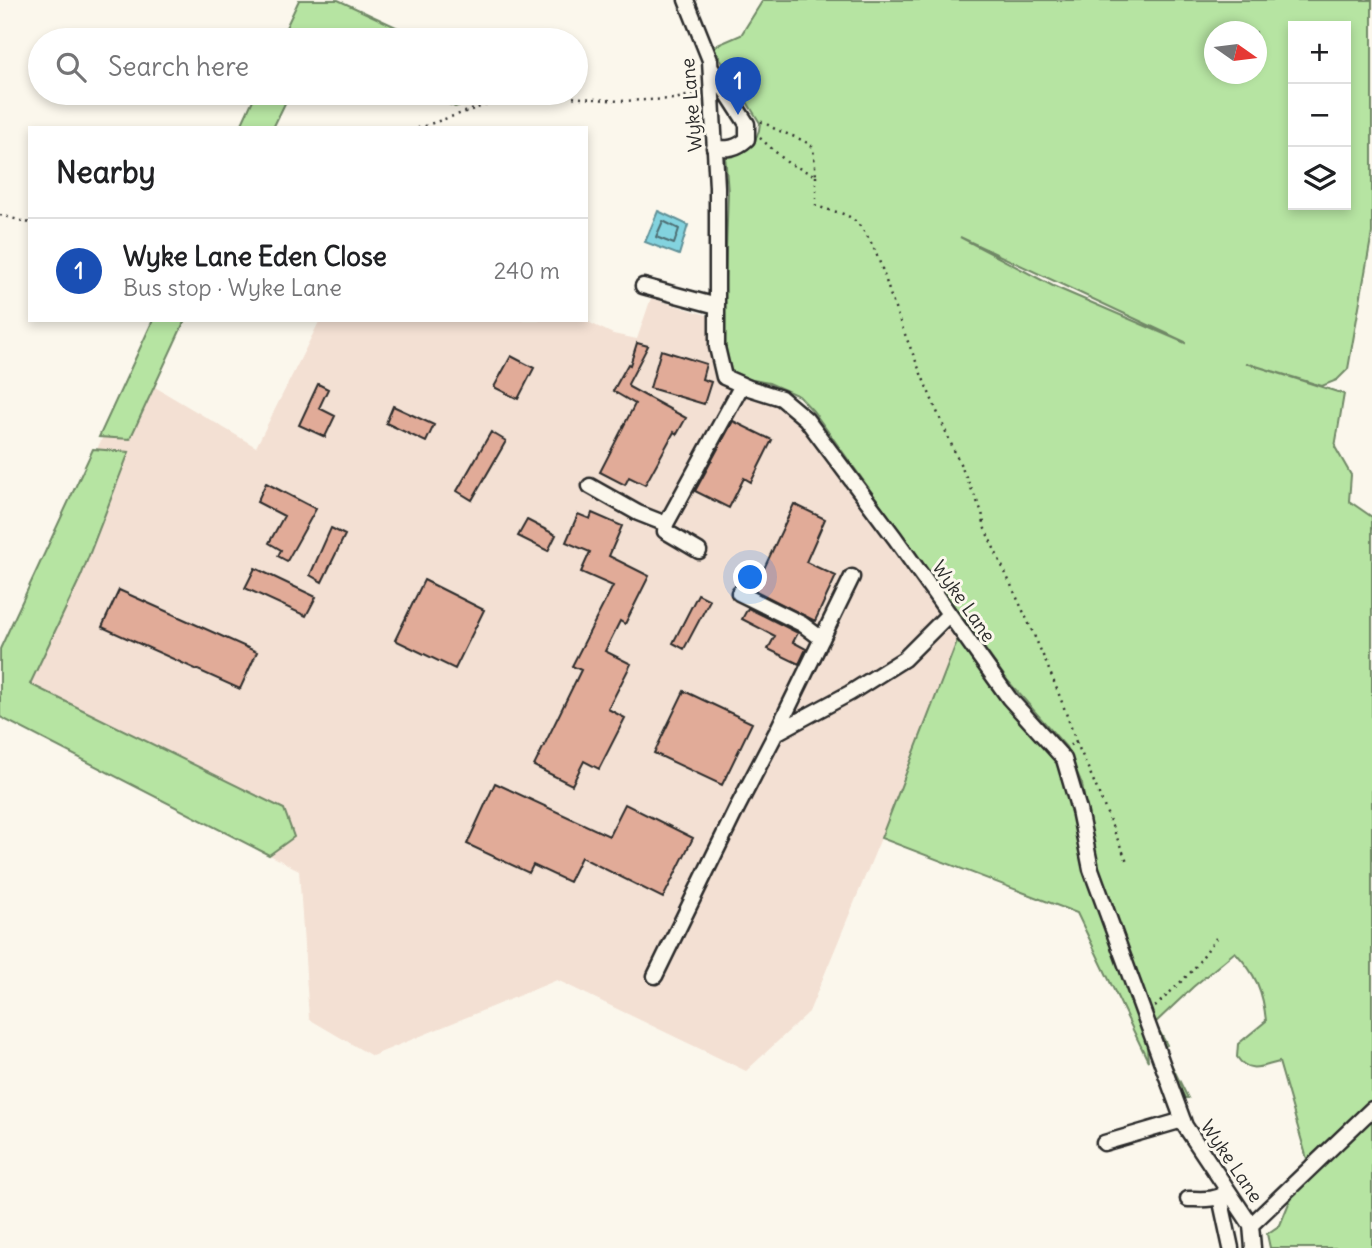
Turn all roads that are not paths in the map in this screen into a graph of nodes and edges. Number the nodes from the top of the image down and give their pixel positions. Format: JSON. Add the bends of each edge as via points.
{"nodes":[{"id":1,"x":685,"y":0,"type":"edge"},
{"id":2,"x":710,"y":66,"type":"junction"},
{"id":3,"x":714,"y":148,"type":"junction"},
{"id":4,"x":643,"y":286,"type":"dead end"},
{"id":5,"x":717,"y":306,"type":"junction"},
{"id":6,"x":742,"y":385,"type":"junction"},
{"id":7,"x":590,"y":486,"type":"dead end"},
{"id":8,"x":666,"y":524,"type":"junction"},
{"id":9,"x":699,"y":551,"type":"dead end"},
{"id":10,"x":852,"y":577,"type":"dead end"},
{"id":11,"x":739,"y":593,"type":"dead end"},
{"id":12,"x":949,"y":614,"type":"junction"},
{"id":13,"x":822,"y":639,"type":"junction"},
{"id":14,"x":776,"y":733,"type":"junction"},
{"id":15,"x":655,"y":976,"type":"dead end"},
{"id":16,"x":1372,"y":1109,"type":"edge"},
{"id":17,"x":1183,"y":1119,"type":"junction"},
{"id":18,"x":1104,"y":1143,"type":"dead end"},
{"id":19,"x":1225,"y":1194,"type":"junction"},
{"id":20,"x":1188,"y":1199,"type":"dead end"},
{"id":21,"x":1251,"y":1225,"type":"junction"},
{"id":22,"x":1231,"y":1248,"type":"edge"},
{"id":23,"x":1253,"y":1248,"type":"edge"}],
"edges":[{"from":1,"to":2,"type":"street","name":"Wyke Lane"},
{"from":2,"to":3,"type":"street","name":"Wyke Lane"},
{"from":2,"to":3,"type":"street","via":[[747,128],[747,139],[732,149]]},
{"from":3,"to":5,"type":"street","name":"Wyke Lane"},
{"from":4,"to":5,"type":"street"},
{"from":5,"to":6,"type":"street","name":"Wyke Lane","via":[[717,347],[724,377]]},
{"from":6,"to":8,"type":"street"},
{"from":6,"to":12,"type":"street","name":"Wyke Lane","via":[[781,398],[806,419]]},
{"from":7,"to":8,"type":"street"},
{"from":8,"to":9,"type":"street","via":[[665,531]]},
{"from":10,"to":13,"type":"street"},
{"from":11,"to":13,"type":"street"},
{"from":12,"to":14,"type":"street","via":[[904,659]]},
{"from":12,"to":17,"type":"street","name":"Wyke Lane","via":[[1009,698],[1064,759],[1091,869]]},
{"from":13,"to":14,"type":"street"},
{"from":14,"to":15,"type":"street"},
{"from":16,"to":21,"type":"street"},
{"from":17,"to":18,"type":"street"},
{"from":17,"to":19,"type":"street","name":"Wyke Lane"},
{"from":19,"to":20,"type":"street"},
{"from":19,"to":21,"type":"street","name":"Wyke Lane"},
{"from":19,"to":22,"type":"street"},
{"from":21,"to":23,"type":"street","name":"Wyke Lane"}]}
